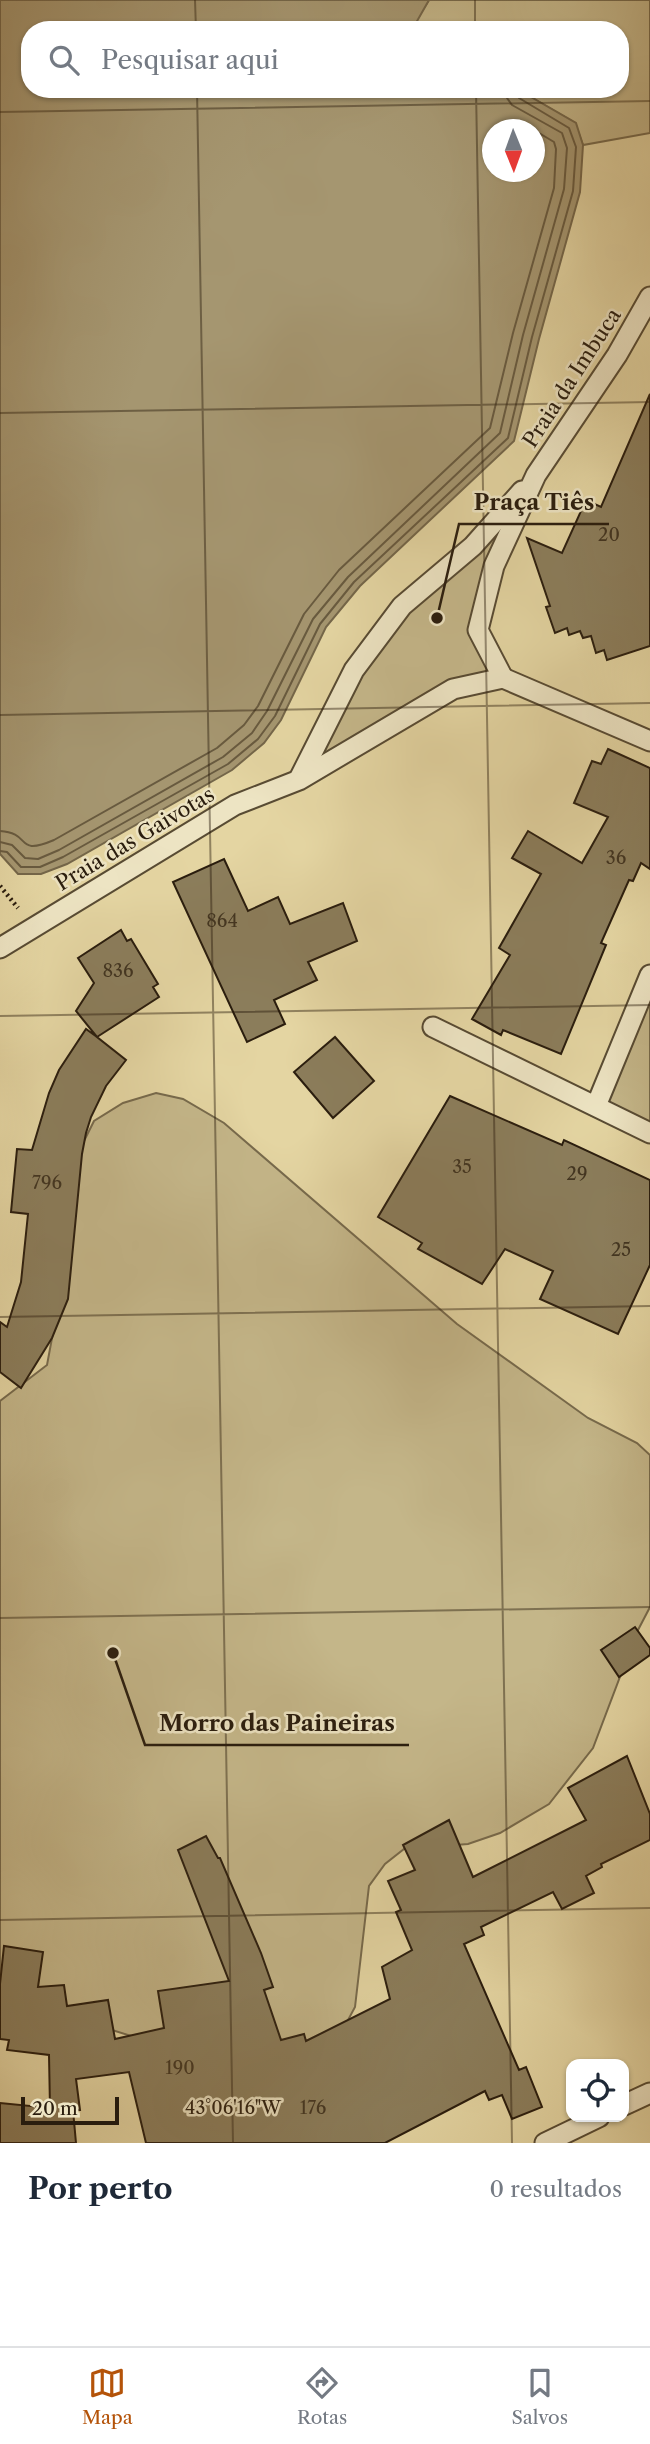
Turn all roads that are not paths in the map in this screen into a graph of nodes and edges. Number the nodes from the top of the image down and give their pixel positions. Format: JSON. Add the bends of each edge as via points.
{"nodes":[{"id":1,"x":650,"y":297,"type":"edge"},
{"id":2,"x":536,"y":475,"type":"junction"},
{"id":3,"x":503,"y":678,"type":"junction"},
{"id":4,"x":650,"y":741,"type":"edge"},
{"id":5,"x":299,"y":780,"type":"junction"},
{"id":6,"x":0,"y":948,"type":"edge"},
{"id":7,"x":650,"y":975,"type":"edge"},
{"id":8,"x":433,"y":1027,"type":"dead end"},
{"id":9,"x":596,"y":1106,"type":"junction"},
{"id":10,"x":650,"y":1133,"type":"edge"},
{"id":11,"x":650,"y":2092,"type":"edge"},
{"id":12,"x":629,"y":2102,"type":"edge"},
{"id":13,"x":589,"y":2122,"type":"edge"},
{"id":14,"x":545,"y":2143,"type":"edge"}],
"edges":[{"from":1,"to":2,"type":"street","name":"Praia da Imbuca"},
{"from":2,"to":3,"type":"street","name":"Praia da Imbuca","via":[[494,566],[478,630]]},
{"from":2,"to":5,"type":"street","via":[[473,547],[402,606],[354,670]]},
{"from":3,"to":4,"type":"street"},
{"from":3,"to":5,"type":"street","name":"Praia das Gaivotas","via":[[453,690]]},
{"from":5,"to":6,"type":"street","name":"Praia das Gaivotas","via":[[235,805]]},
{"from":7,"to":9,"type":"street"},
{"from":8,"to":9,"type":"street"},
{"from":9,"to":10,"type":"street"},
{"from":11,"to":12,"type":"street"},
{"from":13,"to":14,"type":"street"}]}
